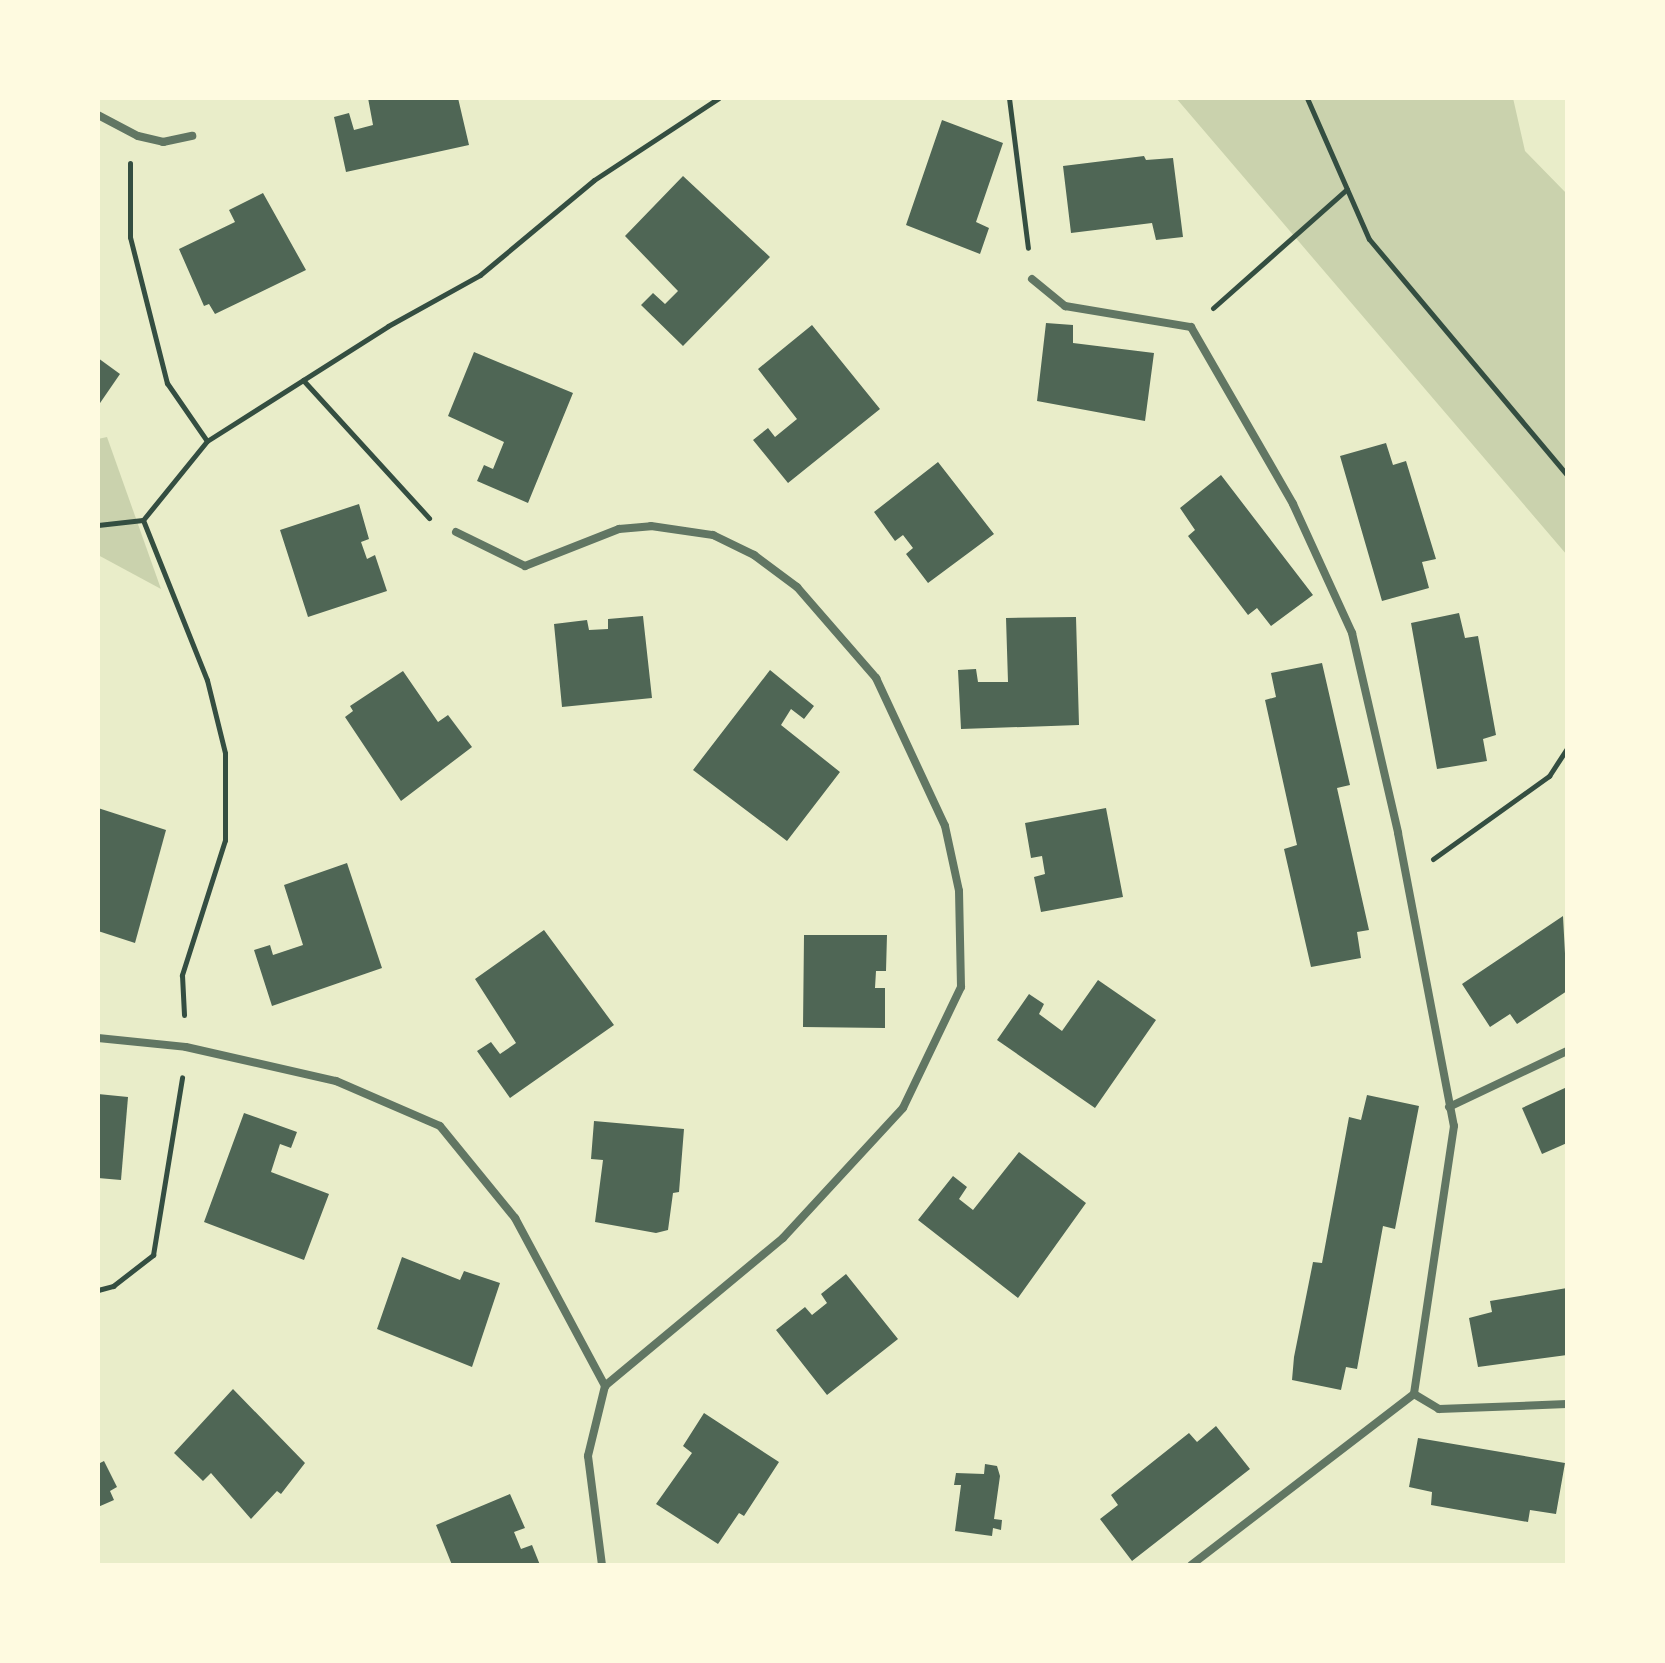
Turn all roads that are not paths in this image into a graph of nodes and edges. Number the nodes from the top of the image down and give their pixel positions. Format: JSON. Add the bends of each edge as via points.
{"nodes":[{"id":1,"x":98,"y":115,"type":"edge"},
{"id":2,"x":192,"y":136,"type":"dead end"},
{"id":3,"x":1032,"y":279,"type":"road end"},
{"id":4,"x":456,"y":532,"type":"road end"},
{"id":5,"x":98,"y":1038,"type":"edge"},
{"id":6,"x":1567,"y":1051,"type":"edge"},
{"id":7,"x":1449,"y":1107,"type":"junction"},
{"id":8,"x":605,"y":1386,"type":"junction"},
{"id":9,"x":1414,"y":1394,"type":"junction"},
{"id":10,"x":1567,"y":1404,"type":"edge"},
{"id":11,"x":602,"y":1565,"type":"edge"},
{"id":12,"x":1191,"y":1565,"type":"edge"}],
"edges":[{"from":1,"to":2,"type":"street","via":[[138,136],[163,142]]},
{"from":3,"to":7,"type":"street","via":[[1065,306],[1191,327],[1293,504],[1352,633]]},
{"from":4,"to":8,"type":"street","via":[[525,566],[619,529],[651,526],[713,535],[754,555],[797,587],[876,678],[945,826],[959,891],[961,987],[903,1108],[783,1238]]},
{"from":5,"to":8,"type":"street","via":[[186,1047],[336,1081],[440,1126],[515,1218]]},
{"from":6,"to":7,"type":"street"},
{"from":7,"to":9,"type":"street","via":[[1454,1126]]},
{"from":8,"to":11,"type":"street","via":[[588,1456]]},
{"from":9,"to":10,"type":"street","via":[[1439,1409]]},
{"from":9,"to":12,"type":"street"}]}
